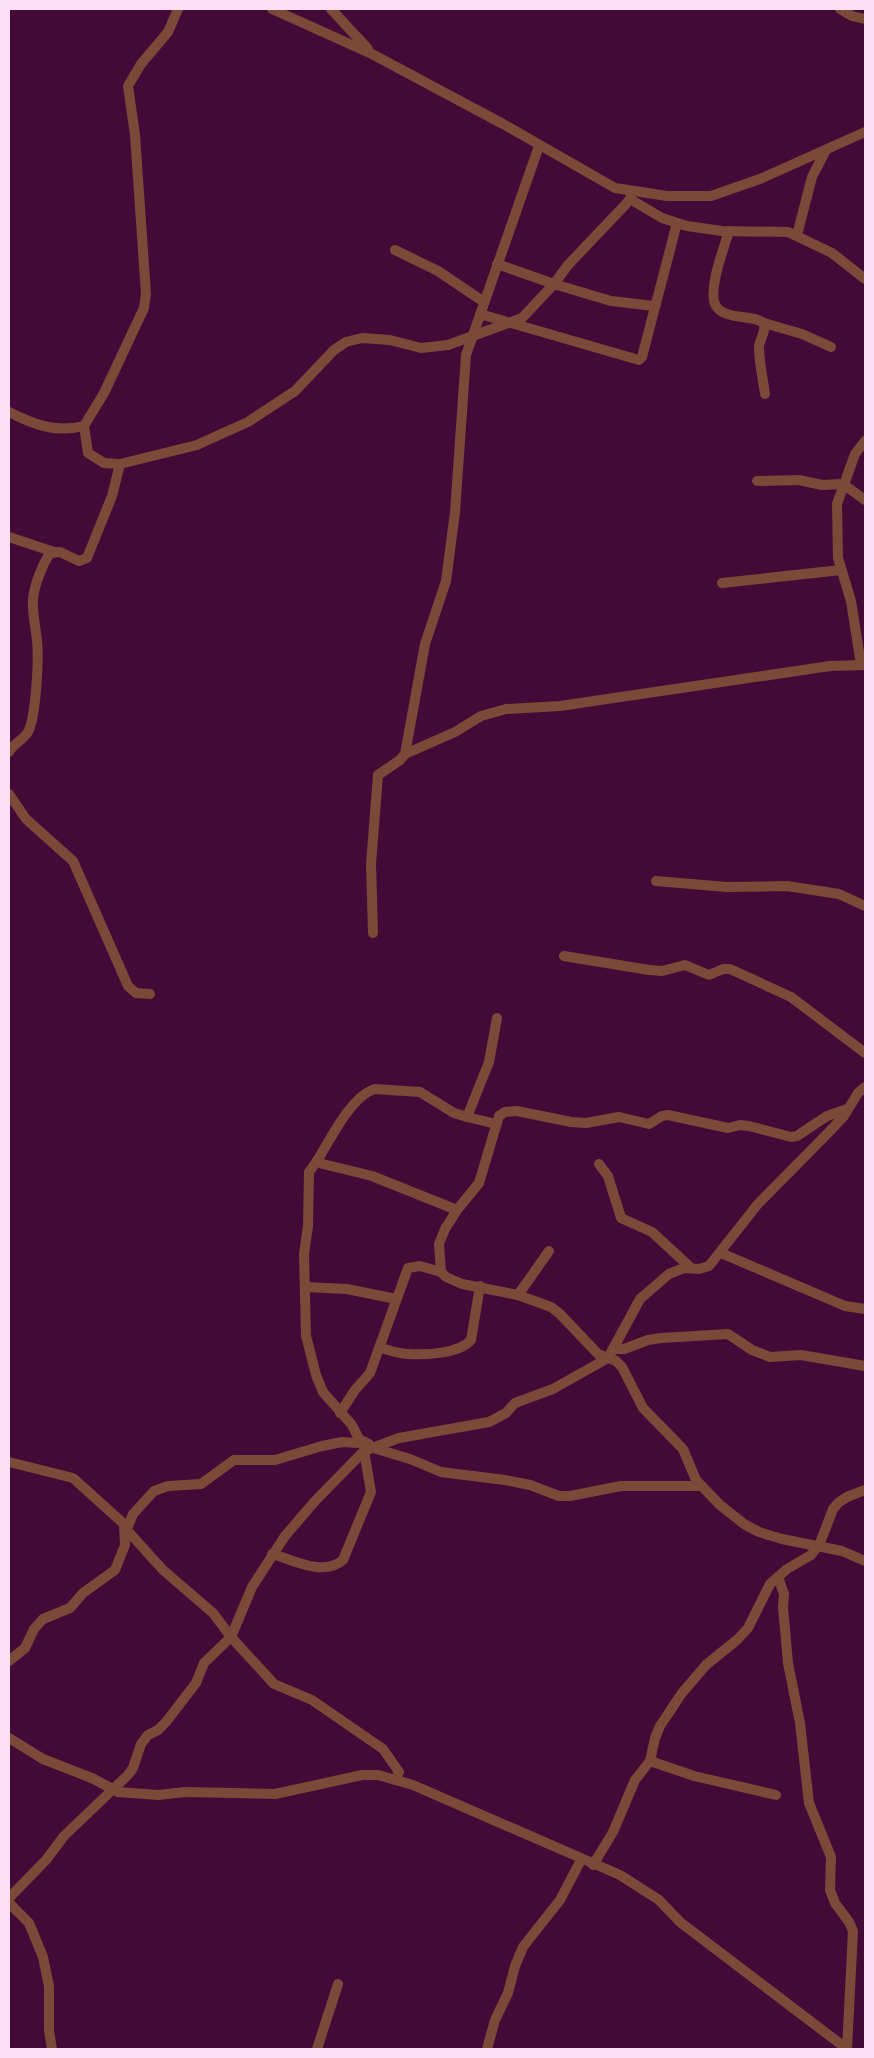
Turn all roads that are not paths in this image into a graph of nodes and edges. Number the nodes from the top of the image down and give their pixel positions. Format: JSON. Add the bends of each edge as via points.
{"nodes":[{"id":1,"x":178,"y":9,"type":"edge"},
{"id":2,"x":272,"y":9,"type":"edge"},
{"id":3,"x":331,"y":9,"type":"edge"},
{"id":4,"x":840,"y":9,"type":"edge"},
{"id":5,"x":865,"y":18,"type":"edge"},
{"id":6,"x":372,"y":54,"type":"junction"},
{"id":7,"x":865,"y":132,"type":"edge"},
{"id":8,"x":539,"y":146,"type":"junction"},
{"id":9,"x":826,"y":150,"type":"junction"},
{"id":10,"x":631,"y":195,"type":"junction"},
{"id":11,"x":677,"y":223,"type":"junction"},
{"id":12,"x":729,"y":231,"type":"junction"},
{"id":13,"x":797,"y":235,"type":"junction"},
{"id":14,"x":395,"y":250,"type":"dead end"},
{"id":15,"x":497,"y":264,"type":"junction"},
{"id":16,"x":865,"y":279,"type":"edge"},
{"id":17,"x":554,"y":284,"type":"junction"},
{"id":18,"x":484,"y":302,"type":"junction"},
{"id":19,"x":654,"y":306,"type":"junction"},
{"id":20,"x":480,"y":314,"type":"junction"},
{"id":21,"x":509,"y":323,"type":"junction"},
{"id":22,"x":764,"y":323,"type":"junction"},
{"id":23,"x":471,"y":338,"type":"junction"},
{"id":24,"x":831,"y":347,"type":"dead end"},
{"id":25,"x":765,"y":394,"type":"dead end"},
{"id":26,"x":9,"y":412,"type":"edge"},
{"id":27,"x":84,"y":426,"type":"junction"},
{"id":28,"x":69,"y":430,"type":"junction"},
{"id":29,"x":865,"y":441,"type":"edge"},
{"id":30,"x":86,"y":444,"type":"junction"},
{"id":31,"x":120,"y":464,"type":"junction"},
{"id":32,"x":757,"y":481,"type":"dead end"},
{"id":33,"x":843,"y":484,"type":"junction"},
{"id":34,"x":865,"y":500,"type":"edge"},
{"id":35,"x":9,"y":536,"type":"edge"},
{"id":36,"x":54,"y":552,"type":"junction"},
{"id":37,"x":842,"y":570,"type":"junction"},
{"id":38,"x":722,"y":583,"type":"dead end"},
{"id":39,"x":863,"y":665,"type":"edge"},
{"id":40,"x":9,"y":752,"type":"edge"},
{"id":41,"x":405,"y":754,"type":"junction"},
{"id":42,"x":9,"y":794,"type":"edge"},
{"id":43,"x":656,"y":881,"type":"dead end"},
{"id":44,"x":865,"y":906,"type":"edge"},
{"id":45,"x":373,"y":933,"type":"dead end"},
{"id":46,"x":564,"y":956,"type":"dead end"},
{"id":47,"x":150,"y":994,"type":"dead end"},
{"id":48,"x":497,"y":1018,"type":"dead end"},
{"id":49,"x":865,"y":1053,"type":"edge"},
{"id":50,"x":865,"y":1088,"type":"edge"},
{"id":51,"x":847,"y":1109,"type":"junction"},
{"id":52,"x":467,"y":1117,"type":"junction"},
{"id":53,"x":496,"y":1124,"type":"junction"},
{"id":54,"x":317,"y":1161,"type":"junction"},
{"id":55,"x":600,"y":1164,"type":"dead end"},
{"id":56,"x":457,"y":1210,"type":"junction"},
{"id":57,"x":549,"y":1251,"type":"dead end"},
{"id":58,"x":721,"y":1253,"type":"junction"},
{"id":59,"x":691,"y":1268,"type":"junction"},
{"id":60,"x":442,"y":1272,"type":"junction"},
{"id":61,"x":480,"y":1286,"type":"junction"},
{"id":62,"x":305,"y":1287,"type":"junction"},
{"id":63,"x":518,"y":1295,"type":"junction"},
{"id":64,"x":396,"y":1299,"type":"junction"},
{"id":65,"x":865,"y":1309,"type":"edge"},
{"id":66,"x":381,"y":1348,"type":"junction"},
{"id":67,"x":610,"y":1353,"type":"junction"},
{"id":68,"x":865,"y":1366,"type":"edge"},
{"id":69,"x":340,"y":1413,"type":"junction"},
{"id":70,"x":363,"y":1445,"type":"junction"},
{"id":71,"x":9,"y":1462,"type":"edge"},
{"id":72,"x":701,"y":1486,"type":"junction"},
{"id":73,"x":865,"y":1490,"type":"edge"},
{"id":74,"x":126,"y":1529,"type":"junction"},
{"id":75,"x":817,"y":1547,"type":"junction"},
{"id":76,"x":272,"y":1554,"type":"junction"},
{"id":77,"x":865,"y":1561,"type":"edge"},
{"id":78,"x":778,"y":1577,"type":"junction"},
{"id":79,"x":231,"y":1637,"type":"junction"},
{"id":80,"x":9,"y":1661,"type":"edge"},
{"id":81,"x":9,"y":1738,"type":"edge"},
{"id":82,"x":650,"y":1761,"type":"junction"},
{"id":83,"x":395,"y":1780,"type":"junction"},
{"id":84,"x":112,"y":1789,"type":"junction"},
{"id":85,"x":776,"y":1795,"type":"dead end"},
{"id":86,"x":581,"y":1860,"type":"junction"},
{"id":87,"x":593,"y":1865,"type":"junction"},
{"id":88,"x":9,"y":1898,"type":"edge"},
{"id":89,"x":9,"y":1903,"type":"edge"},
{"id":90,"x":338,"y":1984,"type":"dead end"},
{"id":91,"x":52,"y":2049,"type":"edge"},
{"id":92,"x":317,"y":2049,"type":"edge"},
{"id":93,"x":487,"y":2049,"type":"edge"},
{"id":94,"x":847,"y":2049,"type":"edge"}],
"edges":[{"from":1,"to":27,"type":"street","via":[[168,32],[128,86],[146,277],[144,308],[104,393]]},
{"from":2,"to":6,"type":"street"},
{"from":3,"to":6,"type":"street"},
{"from":4,"to":5,"type":"street","via":[[852,16]]},
{"from":6,"to":8,"type":"street"},
{"from":7,"to":9,"type":"street"},
{"from":8,"to":10,"type":"street"},
{"from":8,"to":15,"type":"street"},
{"from":9,"to":10,"type":"street","via":[[710,196]]},
{"from":9,"to":13,"type":"street","via":[[812,177]]},
{"from":10,"to":11,"type":"street","via":[[646,210]]},
{"from":10,"to":17,"type":"street"},
{"from":11,"to":12,"type":"street"},
{"from":11,"to":19,"type":"street"},
{"from":12,"to":13,"type":"street","via":[[781,231]]},
{"from":12,"to":22,"type":"street","via":[[713,288],[714,302],[726,315]]},
{"from":13,"to":16,"type":"street","via":[[832,253]]},
{"from":14,"to":18,"type":"street","via":[[438,271]]},
{"from":15,"to":17,"type":"street"},
{"from":15,"to":18,"type":"street"},
{"from":17,"to":19,"type":"street","via":[[611,301]]},
{"from":17,"to":21,"type":"street","via":[[522,318]]},
{"from":18,"to":20,"type":"street"},
{"from":19,"to":21,"type":"street","via":[[642,357],[636,360]]},
{"from":20,"to":21,"type":"street"},
{"from":20,"to":23,"type":"street"},
{"from":21,"to":23,"type":"street"},
{"from":22,"to":24,"type":"street"},
{"from":22,"to":25,"type":"street","via":[[759,347]]},
{"from":23,"to":31,"type":"street","via":[[421,348],[390,340],[362,338],[346,342],[294,390],[248,422],[197,445]]},
{"from":23,"to":41,"type":"street","via":[[463,372],[463,417],[446,581],[426,644]]},
{"from":26,"to":28,"type":"street","via":[[34,424]]},
{"from":27,"to":28,"type":"street"},
{"from":27,"to":30,"type":"street"},
{"from":28,"to":30,"type":"street"},
{"from":29,"to":33,"type":"street"},
{"from":30,"to":31,"type":"street","via":[[88,453],[96,460]]},
{"from":31,"to":36,"type":"street","via":[[112,496],[87,558],[79,561]]},
{"from":32,"to":33,"type":"street"},
{"from":33,"to":34,"type":"street"},
{"from":33,"to":37,"type":"street","via":[[837,504],[838,558]]},
{"from":35,"to":36,"type":"street"},
{"from":36,"to":40,"type":"street","via":[[44,562],[34,588],[32,607],[38,653],[34,708],[29,730],[22,739],[13,743]]},
{"from":37,"to":38,"type":"street"},
{"from":37,"to":39,"type":"street"},
{"from":39,"to":41,"type":"street","via":[[830,666],[560,706],[506,709],[481,716],[455,732]]},
{"from":41,"to":45,"type":"street","via":[[378,774],[371,864]]},
{"from":42,"to":47,"type":"street","via":[[26,819],[73,860],[128,986],[136,993]]},
{"from":43,"to":44,"type":"street","via":[[727,887],[787,886],[839,894]]},
{"from":46,"to":49,"type":"street","via":[[662,971],[685,965],[709,975],[730,969],[791,997]]},
{"from":48,"to":52,"type":"street","via":[[489,1062]]},
{"from":50,"to":51,"type":"street"},
{"from":51,"to":53,"type":"street","via":[[791,1137],[749,1126],[728,1128],[668,1115],[649,1124],[619,1117],[586,1123],[517,1111],[505,1112]]},
{"from":51,"to":58,"type":"street","via":[[828,1133],[757,1205]]},
{"from":52,"to":53,"type":"street"},
{"from":52,"to":54,"type":"street","via":[[454,1113],[420,1092],[368,1091],[357,1099]]},
{"from":53,"to":56,"type":"street","via":[[479,1183]]},
{"from":54,"to":56,"type":"street","via":[[372,1176]]},
{"from":54,"to":62,"type":"street","via":[[309,1172]]},
{"from":55,"to":59,"type":"street","via":[[608,1176],[621,1218],[652,1232]]},
{"from":56,"to":60,"type":"street","via":[[439,1244]]},
{"from":57,"to":63,"type":"street"},
{"from":58,"to":59,"type":"street","via":[[704,1269]]},
{"from":58,"to":65,"type":"street","via":[[845,1306]]},
{"from":59,"to":67,"type":"street","via":[[669,1274],[640,1299]]},
{"from":60,"to":61,"type":"street","via":[[462,1284]]},
{"from":60,"to":64,"type":"street","via":[[420,1266],[408,1268]]},
{"from":61,"to":63,"type":"street"},
{"from":61,"to":66,"type":"street","via":[[471,1340],[466,1346],[443,1352],[406,1354]]},
{"from":62,"to":64,"type":"street","via":[[347,1289]]},
{"from":62,"to":69,"type":"street","via":[[306,1336],[316,1375],[323,1392]]},
{"from":63,"to":67,"type":"street","via":[[551,1307],[598,1354]]},
{"from":64,"to":66,"type":"street"},
{"from":66,"to":69,"type":"street","via":[[370,1373]]},
{"from":67,"to":68,"type":"street","via":[[661,1338],[728,1334],[752,1350],[770,1357],[801,1355]]},
{"from":67,"to":70,"type":"street","via":[[553,1389],[515,1403],[506,1413],[489,1422]]},
{"from":67,"to":72,"type":"street","via":[[622,1367],[644,1408],[679,1442]]},
{"from":69,"to":70,"type":"street","via":[[352,1425]]},
{"from":70,"to":72,"type":"street","via":[[440,1472],[530,1485],[559,1496],[621,1486]]},
{"from":70,"to":74,"type":"street","via":[[342,1442],[275,1460],[234,1460],[201,1484],[168,1486],[154,1491],[133,1514]]},
{"from":70,"to":76,"type":"street"},
{"from":70,"to":76,"type":"street","via":[[371,1492],[343,1560],[326,1568]]},
{"from":71,"to":74,"type":"street","via":[[73,1478]]},
{"from":72,"to":75,"type":"street","via":[[720,1505],[759,1532]]},
{"from":73,"to":75,"type":"street","via":[[847,1496],[833,1509],[827,1530]]},
{"from":74,"to":79,"type":"street","via":[[163,1570],[213,1613]]},
{"from":74,"to":80,"type":"street","via":[[125,1545],[115,1570],[87,1590],[70,1608],[43,1619],[25,1648]]},
{"from":75,"to":77,"type":"street"},
{"from":75,"to":78,"type":"street"},
{"from":76,"to":79,"type":"street","via":[[247,1598]]},
{"from":78,"to":82,"type":"street","via":[[764,1594],[748,1628],[706,1665],[682,1693],[660,1726]]},
{"from":78,"to":94,"type":"street","via":[[784,1594],[788,1663],[800,1723],[809,1803],[831,1857],[830,1890],[853,1931]]},
{"from":79,"to":83,"type":"street","via":[[274,1684],[312,1700],[383,1749],[399,1772]]},
{"from":79,"to":84,"type":"street","via":[[204,1663],[196,1683],[166,1722],[148,1735],[138,1750],[133,1768]]},
{"from":81,"to":84,"type":"street","via":[[43,1759]]},
{"from":82,"to":85,"type":"street","via":[[694,1776]]},
{"from":82,"to":87,"type":"street","via":[[635,1780],[613,1832]]},
{"from":83,"to":84,"type":"street","via":[[378,1775],[350,1776],[275,1794],[185,1792],[158,1795]]},
{"from":83,"to":86,"type":"street","via":[[425,1790]]},
{"from":84,"to":88,"type":"street","via":[[64,1836]]},
{"from":86,"to":87,"type":"street"},
{"from":86,"to":93,"type":"street","via":[[560,1900],[523,1947]]},
{"from":87,"to":94,"type":"street","via":[[620,1875],[659,1900],[680,1922]]},
{"from":89,"to":91,"type":"street","via":[[29,1923],[43,1957],[49,1986]]},
{"from":90,"to":92,"type":"street"}]}
